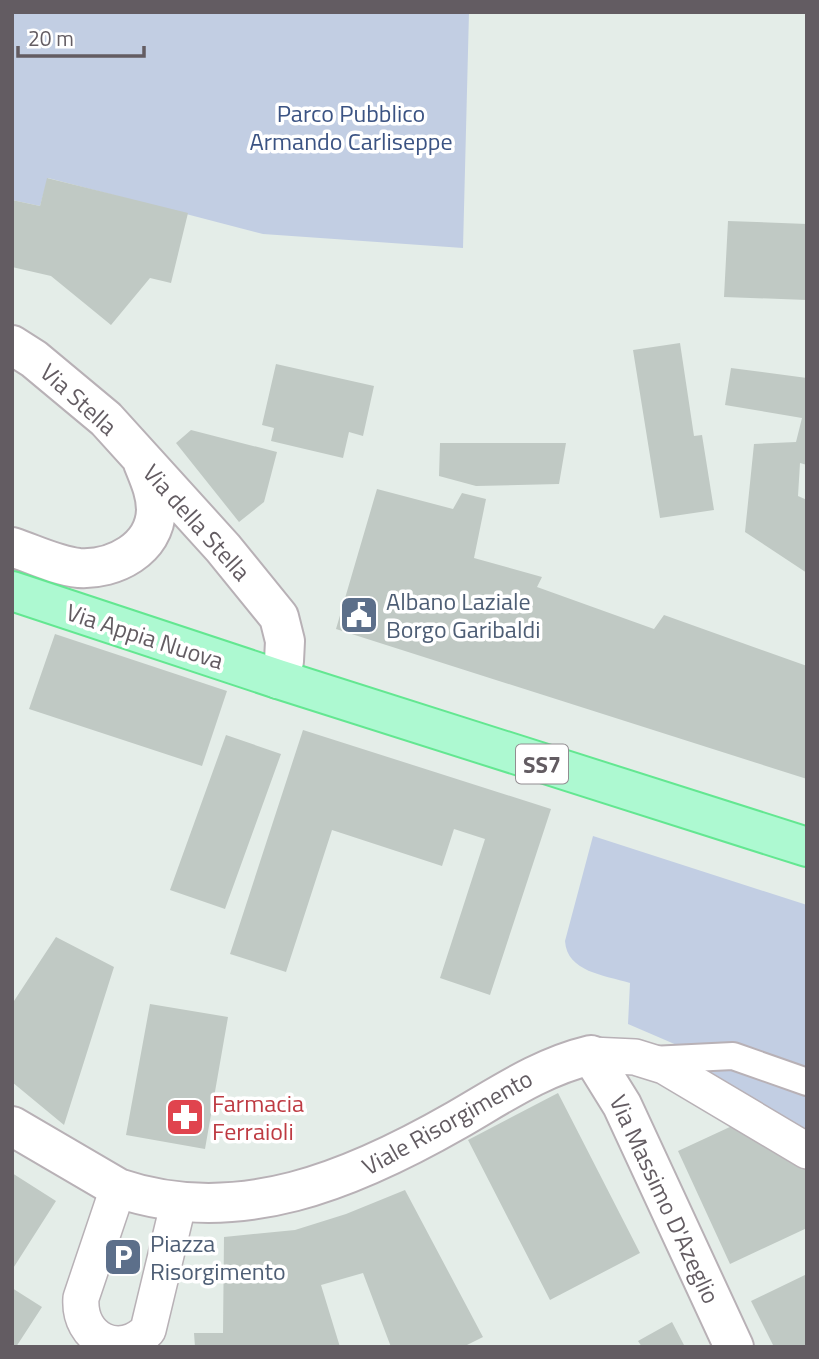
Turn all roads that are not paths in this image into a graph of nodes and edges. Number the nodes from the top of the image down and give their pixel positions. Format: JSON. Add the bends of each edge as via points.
{"nodes":[{"id":1,"x":12,"y":345,"type":"edge"},
{"id":2,"x":141,"y":458,"type":"junction"},
{"id":3,"x":12,"y":547,"type":"edge"},
{"id":4,"x":12,"y":591,"type":"edge"},
{"id":5,"x":278,"y":679,"type":"junction"},
{"id":6,"x":807,"y":848,"type":"edge"},
{"id":7,"x":591,"y":1055,"type":"junction"},
{"id":8,"x":649,"y":1060,"type":"junction"},
{"id":9,"x":807,"y":1082,"type":"edge"},
{"id":10,"x":12,"y":1126,"type":"edge"},
{"id":11,"x":807,"y":1151,"type":"edge"},
{"id":12,"x":118,"y":1188,"type":"junction"},
{"id":13,"x":179,"y":1201,"type":"junction"},
{"id":14,"x":734,"y":1347,"type":"edge"}],
"edges":[{"from":1,"to":2,"type":"street","name":"Via Stella","via":[[106,419]]},
{"from":2,"to":3,"type":"street","name":"Via della Stella","via":[[156,510],[152,531],[137,550],[98,569],[75,568]]},
{"from":2,"to":5,"type":"street","name":"Via della Stella","via":[[279,617],[285,661]]},
{"from":4,"to":5,"type":"main road","name":"Via Appia Nuova","number":"SS7"},
{"from":5,"to":6,"type":"main road","number":"SS7"},
{"from":7,"to":8,"type":"street","name":"Viale Risorgimento"},
{"from":7,"to":13,"type":"street","name":"Viale Risorgimento","via":[[536,1073],[401,1151],[328,1182],[256,1199]]},
{"from":7,"to":14,"type":"street","name":"Via Massimo D'Azeglio","via":[[622,1105]]},
{"from":8,"to":9,"type":"street","name":"Viale Risorgimento","via":[[733,1055]]},
{"from":8,"to":11,"type":"street","name":"Viale Risorgimento"},
{"from":10,"to":12,"type":"street","name":"Viale Risorgimento"},
{"from":12,"to":13,"type":"street","name":"Viale Risorgimento"},
{"from":12,"to":13,"type":"street","via":[[80,1306],[84,1327],[110,1345],[132,1343],[148,1330]]}]}
